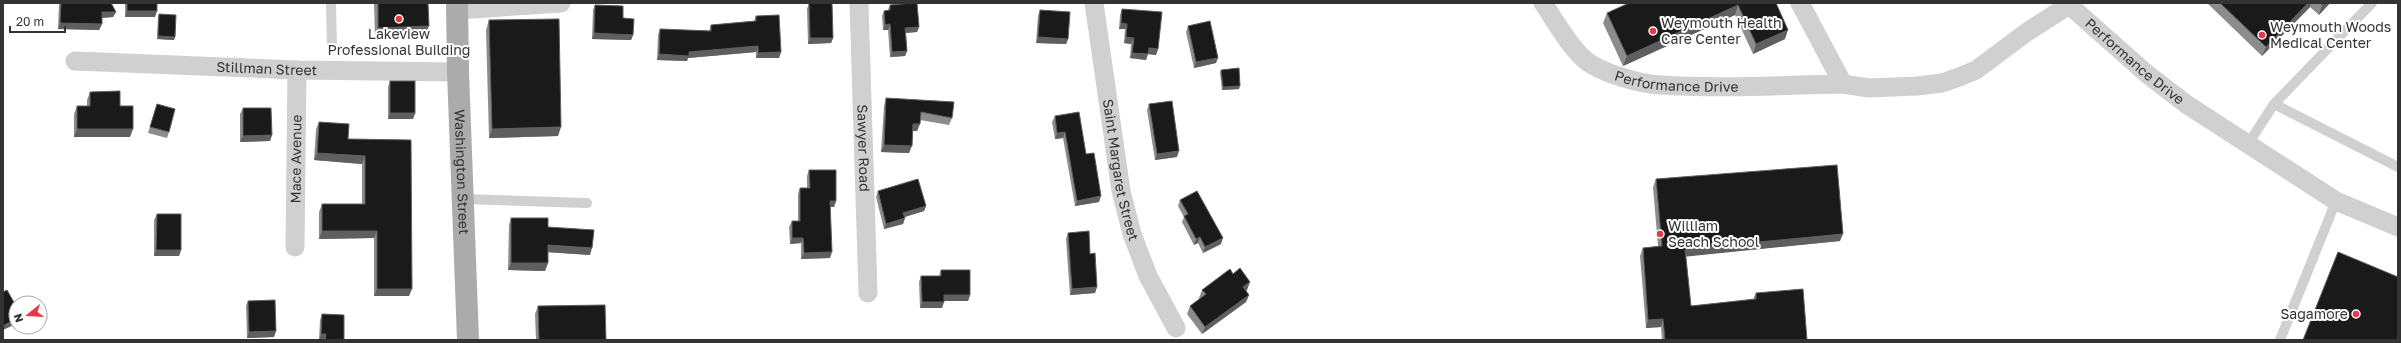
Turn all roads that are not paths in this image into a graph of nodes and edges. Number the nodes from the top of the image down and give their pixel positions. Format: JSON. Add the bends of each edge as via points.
{"nodes":[{"id":1,"x":331,"y":3,"type":"edge"},
{"id":2,"x":562,"y":3,"type":"edge"},
{"id":3,"x":859,"y":3,"type":"edge"},
{"id":4,"x":1094,"y":3,"type":"edge"},
{"id":5,"x":1543,"y":3,"type":"edge"},
{"id":6,"x":1800,"y":3,"type":"edge"},
{"id":7,"x":2372,"y":3,"type":"edge"},
{"id":8,"x":2069,"y":4,"type":"edge"},
{"id":9,"x":458,"y":7,"type":"edge"},
{"id":10,"x":332,"y":48,"type":"dead end"},
{"id":11,"x":75,"y":61,"type":"dead end"},
{"id":12,"x":297,"y":70,"type":"junction"},
{"id":13,"x":458,"y":72,"type":"junction"},
{"id":14,"x":1843,"y":84,"type":"junction"},
{"id":15,"x":2274,"y":104,"type":"junction"},
{"id":16,"x":2248,"y":144,"type":"junction"},
{"id":17,"x":2398,"y":167,"type":"edge"},
{"id":18,"x":463,"y":199,"type":"junction"},
{"id":19,"x":2336,"y":201,"type":"junction"},
{"id":20,"x":587,"y":204,"type":"dead end"},
{"id":21,"x":2398,"y":227,"type":"edge"},
{"id":22,"x":294,"y":247,"type":"dead end"},
{"id":23,"x":868,"y":293,"type":"dead end"},
{"id":24,"x":1176,"y":328,"type":"dead end"},
{"id":25,"x":468,"y":340,"type":"edge"},
{"id":26,"x":2280,"y":340,"type":"edge"}],
"edges":[{"from":1,"to":10,"type":"lane"},
{"from":2,"to":9,"type":"street"},
{"from":3,"to":23,"type":"street","name":"Sawyer Road"},
{"from":4,"to":24,"type":"street","name":"Saint Margaret Street","via":[[1121,191],[1132,234],[1148,276]]},
{"from":5,"to":14,"type":"street","name":"Performance Drive","via":[[1585,60],[1626,78],[1660,85]]},
{"from":6,"to":14,"type":"street"},
{"from":7,"to":15,"type":"lane"},
{"from":8,"to":14,"type":"street","name":"Performance Drive","via":[[1976,70],[1959,77],[1942,83],[1917,86],[1869,88]]},
{"from":8,"to":16,"type":"street","name":"Performance Drive","via":[[2147,74],[2186,104]]},
{"from":9,"to":13,"type":"main road","name":"Washington Street"},
{"from":11,"to":12,"type":"street","name":"Stillman Street"},
{"from":12,"to":13,"type":"street","name":"Stillman Street"},
{"from":12,"to":22,"type":"street","name":"Mace Avenue"},
{"from":13,"to":18,"type":"main road","name":"Washington Street"},
{"from":15,"to":16,"type":"lane"},
{"from":15,"to":17,"type":"lane"},
{"from":16,"to":19,"type":"street","name":"Performance Drive"},
{"from":18,"to":20,"type":"lane"},
{"from":18,"to":25,"type":"main road","name":"Washington Street"},
{"from":19,"to":21,"type":"street","name":"Performance Drive"},
{"from":19,"to":26,"type":"lane"}]}
